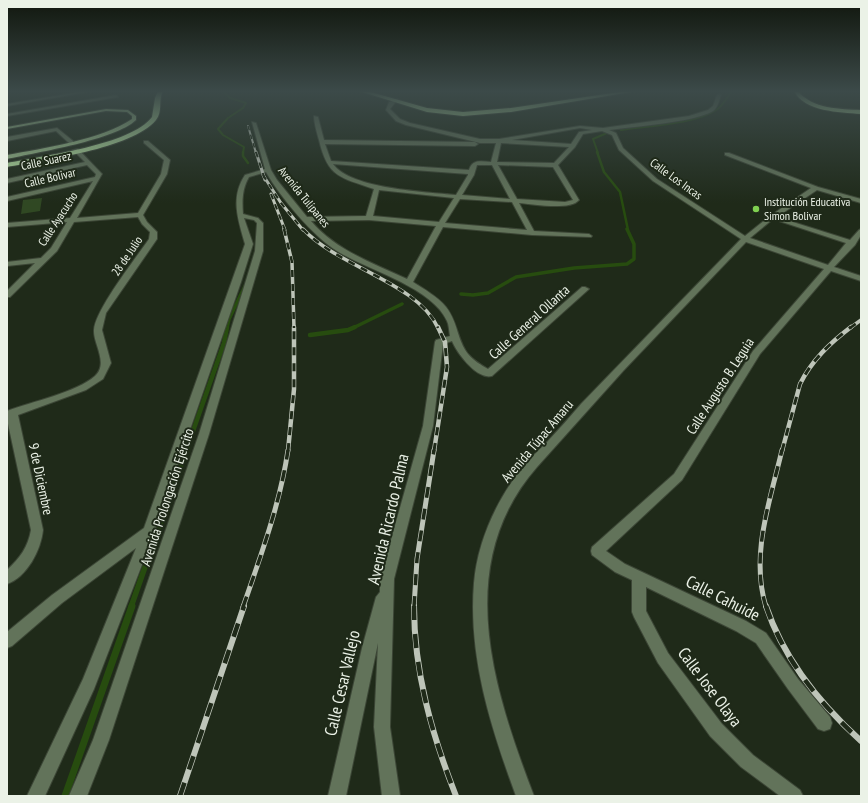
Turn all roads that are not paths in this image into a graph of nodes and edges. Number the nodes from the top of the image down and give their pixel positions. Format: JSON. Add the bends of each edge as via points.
{"nodes":[{"id":1,"x":121,"y":128,"type":"edge"},
{"id":2,"x":142,"y":128,"type":"edge"},
{"id":3,"x":256,"y":128,"type":"edge"},
{"id":4,"x":319,"y":128,"type":"edge"},
{"id":5,"x":427,"y":128,"type":"edge"},
{"id":6,"x":571,"y":128,"type":"edge"},
{"id":7,"x":597,"y":128,"type":"edge"},
{"id":8,"x":607,"y":128,"type":"edge"},
{"id":9,"x":603,"y":129,"type":"junction"},
{"id":10,"x":7,"y":139,"type":"edge"},
{"id":11,"x":480,"y":141,"type":"junction"},
{"id":12,"x":499,"y":141,"type":"junction"},
{"id":13,"x":71,"y":142,"type":"junction"},
{"id":14,"x":146,"y":142,"type":"dead end"},
{"id":15,"x":323,"y":142,"type":"junction"},
{"id":16,"x":573,"y":146,"type":"junction"},
{"id":17,"x":76,"y":150,"type":"junction"},
{"id":18,"x":727,"y":154,"type":"dead end"},
{"id":19,"x":7,"y":158,"type":"edge"},
{"id":20,"x":328,"y":162,"type":"junction"},
{"id":21,"x":89,"y":163,"type":"junction"},
{"id":22,"x":494,"y":163,"type":"junction"},
{"id":23,"x":7,"y":165,"type":"edge"},
{"id":24,"x":555,"y":165,"type":"junction"},
{"id":25,"x":268,"y":170,"type":"junction"},
{"id":26,"x":471,"y":172,"type":"junction"},
{"id":27,"x":98,"y":178,"type":"junction"},
{"id":28,"x":7,"y":181,"type":"edge"},
{"id":29,"x":378,"y":188,"type":"junction"},
{"id":30,"x":814,"y":189,"type":"junction"},
{"id":31,"x":457,"y":197,"type":"junction"},
{"id":32,"x":7,"y":199,"type":"edge"},
{"id":33,"x":514,"y":201,"type":"junction"},
{"id":34,"x":861,"y":201,"type":"edge"},
{"id":35,"x":140,"y":215,"type":"junction"},
{"id":36,"x":240,"y":215,"type":"junction"},
{"id":37,"x":772,"y":217,"type":"junction"},
{"id":38,"x":369,"y":218,"type":"junction"},
{"id":39,"x":306,"y":219,"type":"junction"},
{"id":40,"x":71,"y":221,"type":"junction"},
{"id":41,"x":7,"y":226,"type":"edge"},
{"id":42,"x":440,"y":226,"type":"junction"},
{"id":43,"x":861,"y":231,"type":"edge"},
{"id":44,"x":532,"y":233,"type":"junction"},
{"id":45,"x":589,"y":236,"type":"dead end"},
{"id":46,"x":745,"y":239,"type":"junction"},
{"id":47,"x":852,"y":242,"type":"junction"},
{"id":48,"x":43,"y":260,"type":"junction"},
{"id":49,"x":7,"y":264,"type":"edge"},
{"id":50,"x":829,"y":269,"type":"junction"},
{"id":51,"x":861,"y":279,"type":"edge"},
{"id":52,"x":409,"y":283,"type":"junction"},
{"id":53,"x":585,"y":289,"type":"dead end"},
{"id":54,"x":7,"y":295,"type":"edge"},
{"id":55,"x":455,"y":337,"type":"junction"},
{"id":56,"x":9,"y":414,"type":"edge"},
{"id":57,"x":149,"y":531,"type":"junction"},
{"id":58,"x":597,"y":550,"type":"joint"},
{"id":59,"x":639,"y":576,"type":"junction"},
{"id":60,"x":7,"y":578,"type":"edge"},
{"id":61,"x":387,"y":579,"type":"junction"},
{"id":62,"x":7,"y":641,"type":"edge"},
{"id":63,"x":824,"y":723,"type":"dead end"},
{"id":64,"x":36,"y":796,"type":"edge"},
{"id":65,"x":78,"y":796,"type":"edge"},
{"id":66,"x":337,"y":796,"type":"edge"},
{"id":67,"x":391,"y":796,"type":"edge"},
{"id":68,"x":525,"y":796,"type":"edge"},
{"id":69,"x":794,"y":796,"type":"edge"}],
"edges":[{"from":1,"to":13,"type":"main road"},
{"from":2,"to":17,"type":"highway","via":[[116,140]]},
{"from":3,"to":25,"type":"street","name":"Avenida Tulipanes"},
{"from":4,"to":15,"type":"street"},
{"from":5,"to":11,"type":"street"},
{"from":6,"to":12,"type":"street"},
{"from":7,"to":9,"type":"street"},
{"from":8,"to":9,"type":"street"},
{"from":9,"to":16,"type":"street","via":[[583,131]]},
{"from":9,"to":46,"type":"street","name":"Calle Los Incas","via":[[614,134],[621,149],[655,180]]},
{"from":10,"to":13,"type":"street","via":[[57,129]]},
{"from":11,"to":12,"type":"street"},
{"from":11,"to":15,"type":"street","via":[[473,144]]},
{"from":12,"to":16,"type":"street"},
{"from":12,"to":22,"type":"street"},
{"from":13,"to":19,"type":"main road"},
{"from":14,"to":35,"type":"street","name":"28 de Julio","via":[[167,160],[164,174]]},
{"from":15,"to":20,"type":"street"},
{"from":16,"to":24,"type":"street"},
{"from":17,"to":21,"type":"street"},
{"from":17,"to":23,"type":"highway"},
{"from":18,"to":30,"type":"street"},
{"from":20,"to":26,"type":"street"},
{"from":20,"to":29,"type":"street","via":[[335,173]]},
{"from":21,"to":27,"type":"street","via":[[99,174]]},
{"from":21,"to":28,"type":"street","name":"Calle Suarez"},
{"from":22,"to":24,"type":"street"},
{"from":22,"to":26,"type":"street","via":[[476,163]]},
{"from":22,"to":33,"type":"street"},
{"from":24,"to":33,"type":"street","via":[[576,200],[574,202],[565,204]]},
{"from":25,"to":36,"type":"street","name":"Avenida Prolongación Ejército","via":[[247,176],[244,180],[239,200]]},
{"from":25,"to":39,"type":"street","name":"Avenida Tulipanes"},
{"from":26,"to":31,"type":"street"},
{"from":27,"to":32,"type":"street","name":"Calle Bolivar"},
{"from":27,"to":40,"type":"street","name":"Calle Ayacucho"},
{"from":29,"to":31,"type":"street"},
{"from":29,"to":38,"type":"street"},
{"from":30,"to":34,"type":"street"},
{"from":30,"to":37,"type":"street","name":"Avenida Túpac Amaru"},
{"from":31,"to":33,"type":"street"},
{"from":31,"to":42,"type":"street"},
{"from":33,"to":44,"type":"street"},
{"from":35,"to":40,"type":"street"},
{"from":35,"to":56,"type":"street","name":"28 de Julio","via":[[154,232],[153,239],[102,313],[98,330],[106,364],[100,377],[83,388]]},
{"from":36,"to":57,"type":"street","name":"Avenida Prolongación Ejército","via":[[250,244]]},
{"from":36,"to":65,"type":"street","name":"Avenida Prolongación Ejército","via":[[256,219],[260,223],[259,251],[251,281],[142,623],[101,740]]},
{"from":37,"to":46,"type":"street","name":"Avenida Túpac Amaru"},
{"from":37,"to":47,"type":"street"},
{"from":38,"to":39,"type":"street"},
{"from":38,"to":42,"type":"street"},
{"from":39,"to":52,"type":"street","name":"Avenida Tulipanes","via":[[317,233],[340,250]]},
{"from":40,"to":41,"type":"street"},
{"from":40,"to":48,"type":"street","name":"Calle Ayacucho","via":[[54,249]]},
{"from":42,"to":44,"type":"street"},
{"from":42,"to":52,"type":"street"},
{"from":43,"to":47,"type":"street","name":"Calle Augusto B. Leguia"},
{"from":44,"to":45,"type":"street"},
{"from":46,"to":50,"type":"street","name":"Calle Los Incas"},
{"from":46,"to":68,"type":"street","name":"Avenida Túpac Amaru","via":[[580,411],[521,478],[492,531],[480,589],[485,667],[493,705]]},
{"from":47,"to":50,"type":"street","name":"Calle Augusto B. Leguia"},
{"from":48,"to":49,"type":"street"},
{"from":48,"to":54,"type":"street","name":"Calle Ayacucho"},
{"from":50,"to":51,"type":"street","name":"Calle Los Incas"},
{"from":50,"to":58,"type":"street","name":"Calle Augusto B. Leguia","via":[[756,354],[678,477]]},
{"from":52,"to":55,"type":"street","via":[[442,307],[451,321]]},
{"from":53,"to":55,"type":"street","name":"Calle General Ollanta","via":[[489,374],[469,362],[461,353]]},
{"from":55,"to":61,"type":"street","name":"Avenida Ricardo Palma","via":[[439,342],[428,426]]},
{"from":56,"to":60,"type":"street","name":"9 de Diciembre","via":[[37,530],[32,550]]},
{"from":57,"to":62,"type":"street","via":[[57,599]]},
{"from":57,"to":64,"type":"street","name":"Avenida Prolongación Ejército","via":[[89,684]]},
{"from":58,"to":59,"type":"street","name":"Calle Cahuide","via":[[620,568]]},
{"from":59,"to":63,"type":"street","name":"Calle Cahuide","via":[[761,638]]},
{"from":59,"to":69,"type":"street","name":"Calle Jose Olaya","via":[[639,612],[663,658],[716,730],[747,761]]},
{"from":61,"to":66,"type":"street","name":"Calle Cesar Vallejo","via":[[369,648]]},
{"from":61,"to":67,"type":"street","name":"Avenida Ricardo Palma","via":[[382,727]]}]}
